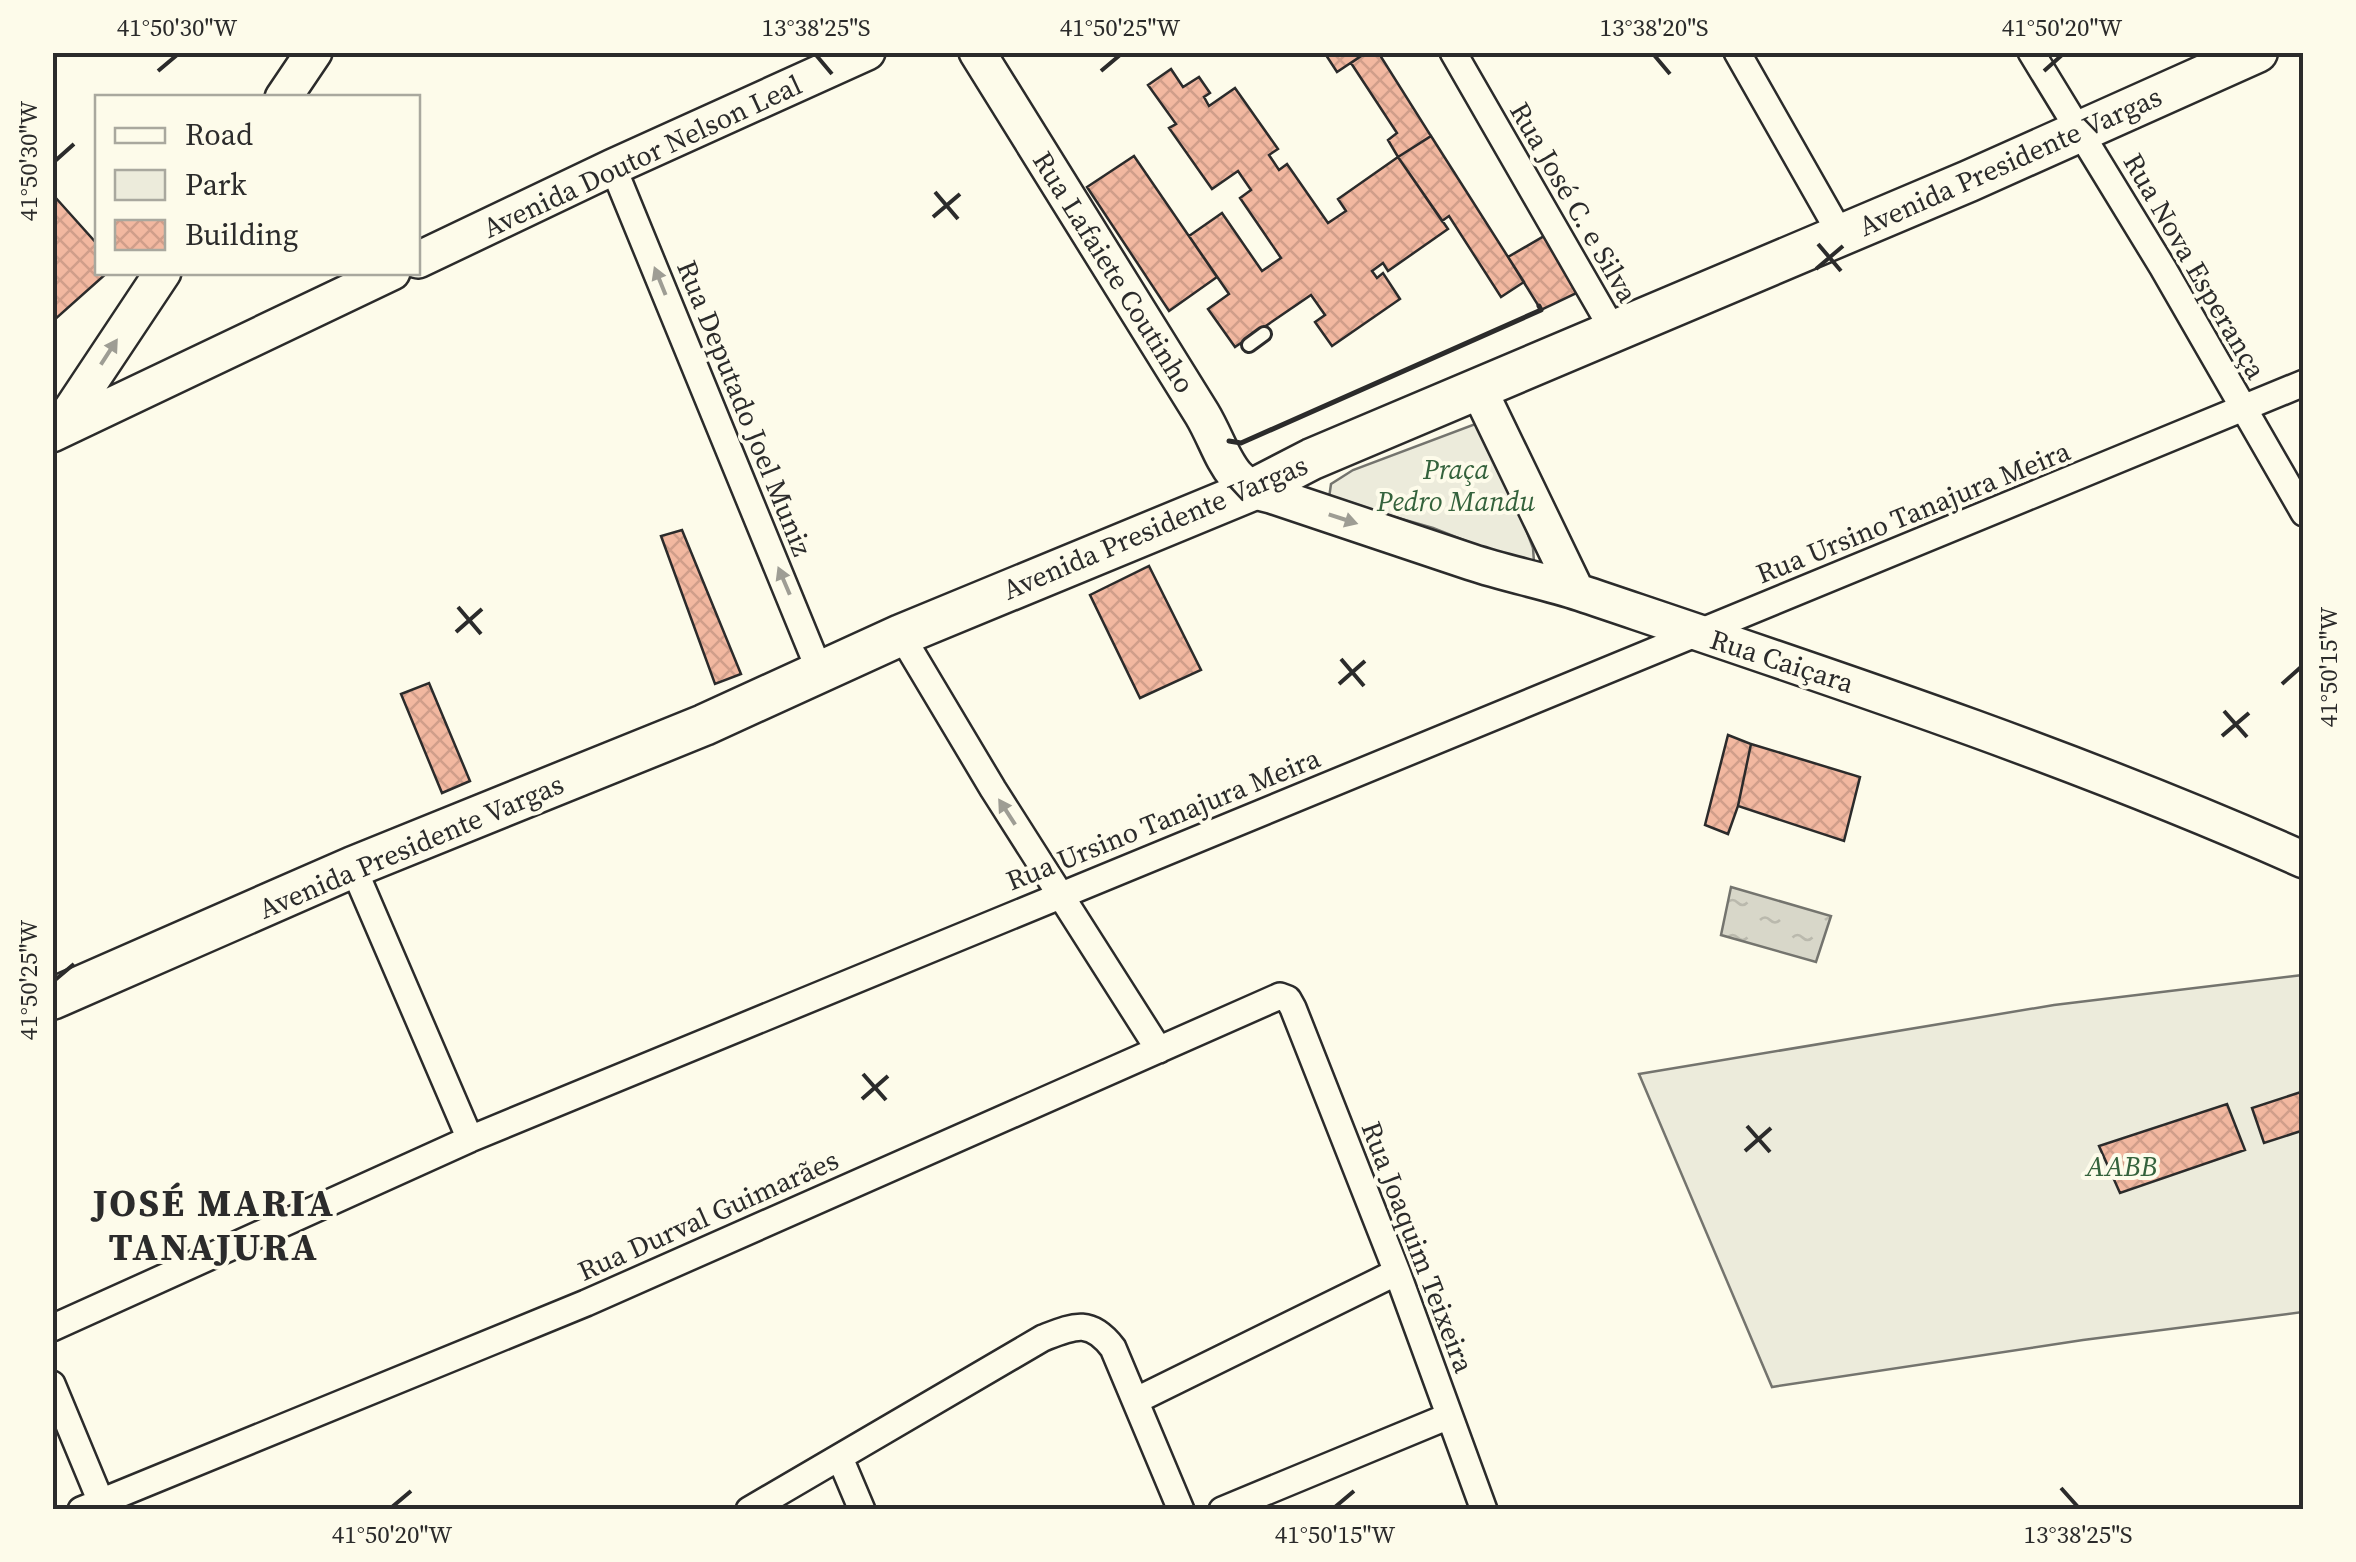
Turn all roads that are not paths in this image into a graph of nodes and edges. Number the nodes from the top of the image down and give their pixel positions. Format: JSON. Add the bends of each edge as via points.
{"nodes":[{"id":1,"x":866,"y":52,"type":"edge"},
{"id":2,"x":976,"y":52,"type":"edge"},
{"id":3,"x":1453,"y":52,"type":"edge"},
{"id":4,"x":1737,"y":52,"type":"edge"},
{"id":5,"x":2032,"y":52,"type":"edge"},
{"id":6,"x":2256,"y":52,"type":"edge"},
{"id":7,"x":308,"y":55,"type":"edge"},
{"id":8,"x":284,"y":95,"type":"edge"},
{"id":9,"x":2078,"y":132,"type":"junction"},
{"id":10,"x":613,"y":167,"type":"junction"},
{"id":11,"x":1841,"y":235,"type":"junction"},
{"id":12,"x":420,"y":259,"type":"edge"},
{"id":13,"x":161,"y":275,"type":"edge"},
{"id":14,"x":386,"y":275,"type":"edge"},
{"id":15,"x":1613,"y":330,"type":"junction"},
{"id":16,"x":1264,"y":334,"type":"dead end"},
{"id":17,"x":1249,"y":345,"type":"dead end"},
{"id":18,"x":2304,"y":383,"type":"edge"},
{"id":19,"x":1478,"y":388,"type":"junction"},
{"id":20,"x":2244,"y":410,"type":"junction"},
{"id":21,"x":54,"y":435,"type":"edge"},
{"id":22,"x":1250,"y":491,"type":"junction"},
{"id":23,"x":2304,"y":513,"type":"edge"},
{"id":24,"x":1576,"y":592,"type":"junction"},
{"id":25,"x":1694,"y":634,"type":"junction"},
{"id":26,"x":900,"y":635,"type":"junction"},
{"id":27,"x":820,"y":672,"type":"junction"},
{"id":28,"x":2304,"y":860,"type":"edge"},
{"id":29,"x":354,"y":866,"type":"junction"},
{"id":30,"x":1060,"y":894,"type":"junction"},
{"id":31,"x":52,"y":999,"type":"edge"},
{"id":32,"x":1293,"y":1008,"type":"joint"},
{"id":33,"x":1159,"y":1050,"type":"junction"},
{"id":34,"x":470,"y":1139,"type":"junction"},
{"id":35,"x":1397,"y":1272,"type":"junction"},
{"id":36,"x":52,"y":1328,"type":"edge"},
{"id":37,"x":52,"y":1384,"type":"edge"},
{"id":38,"x":1137,"y":1400,"type":"junction"},
{"id":39,"x":1449,"y":1416,"type":"junction"},
{"id":40,"x":840,"y":1458,"type":"junction"},
{"id":41,"x":92,"y":1498,"type":"edge"},
{"id":42,"x":144,"y":1498,"type":"edge"},
{"id":43,"x":749,"y":1510,"type":"edge"},
{"id":44,"x":862,"y":1510,"type":"edge"},
{"id":45,"x":1181,"y":1510,"type":"edge"},
{"id":46,"x":1222,"y":1510,"type":"edge"},
{"id":47,"x":1484,"y":1510,"type":"edge"}],
"edges":[{"from":1,"to":10,"type":"street","name":"Avenida Doutor Nelson Leal"},
{"from":2,"to":22,"type":"street","name":"Rua Lafaiete Coutinho","via":[[1174,367],[1230,471]]},
{"from":3,"to":15,"type":"street","name":"Rua José C. e Silva"},
{"from":4,"to":11,"type":"street"},
{"from":5,"to":9,"type":"street","name":"Rua Nova Esperança"},
{"from":6,"to":9,"type":"main road","name":"Avenida Presidente Vargas"},
{"from":7,"to":8,"type":"street"},
{"from":9,"to":11,"type":"main road","name":"Avenida Presidente Vargas"},
{"from":9,"to":20,"type":"street","name":"Rua Nova Esperança"},
{"from":10,"to":12,"type":"street","name":"Avenida Doutor Nelson Leal"},
{"from":27,"to":10,"type":"street","name":"Rua Deputado Joel Muniz","one_way":true},
{"from":11,"to":15,"type":"main road","name":"Avenida Presidente Vargas"},
{"from":21,"to":13,"type":"street","one_way":true},
{"from":14,"to":21,"type":"street"},
{"from":15,"to":19,"type":"main road","name":"Avenida Presidente Vargas"},
{"from":16,"to":17,"type":"lane"},
{"from":18,"to":20,"type":"street","name":"Rua Ursino Tanajura Meira"},
{"from":19,"to":22,"type":"main road","name":"Avenida Presidente Vargas"},
{"from":19,"to":24,"type":"street"},
{"from":20,"to":23,"type":"street","name":"Rua Nova Esperança"},
{"from":20,"to":25,"type":"street","name":"Rua Ursino Tanajura Meira"},
{"from":22,"to":24,"type":"street","name":"Rua Caiçara","one_way":true},
{"from":22,"to":26,"type":"main road","name":"Avenida Presidente Vargas"},
{"from":24,"to":25,"type":"street","name":"Rua Caiçara"},
{"from":25,"to":28,"type":"street","name":"Rua Caiçara","via":[[1966,723]]},
{"from":25,"to":30,"type":"street","name":"Rua Ursino Tanajura Meira"},
{"from":26,"to":27,"type":"main road","name":"Avenida Presidente Vargas"},
{"from":30,"to":26,"type":"street","one_way":true},
{"from":27,"to":29,"type":"main road","name":"Avenida Presidente Vargas"},
{"from":29,"to":31,"type":"main road","name":"Avenida Presidente Vargas"},
{"from":29,"to":34,"type":"street"},
{"from":30,"to":33,"type":"street"},
{"from":30,"to":34,"type":"street","name":"Rua Ursino Tanajura Meira"},
{"from":32,"to":33,"type":"street","name":"Rua Durval Guimarães","via":[[1280,996]]},
{"from":32,"to":35,"type":"street","name":"Rua Joaquim Teixeira"},
{"from":33,"to":42,"type":"street","name":"Rua Durval Guimarães","via":[[586,1303],[342,1400]]},
{"from":34,"to":36,"type":"street","name":"Rua Ursino Tanajura Meira"},
{"from":35,"to":38,"type":"street"},
{"from":35,"to":39,"type":"street","name":"Rua Joaquim Teixeira"},
{"from":37,"to":41,"type":"street"},
{"from":38,"to":40,"type":"street","via":[[1113,1348],[1078,1326],[1043,1338]]},
{"from":38,"to":45,"type":"street"},
{"from":39,"to":46,"type":"street"},
{"from":39,"to":47,"type":"street","name":"Rua Joaquim Teixeira"},
{"from":40,"to":43,"type":"street"},
{"from":40,"to":44,"type":"street"},
{"from":41,"to":42,"type":"street","name":"Rua Durval Guimarães"}]}
